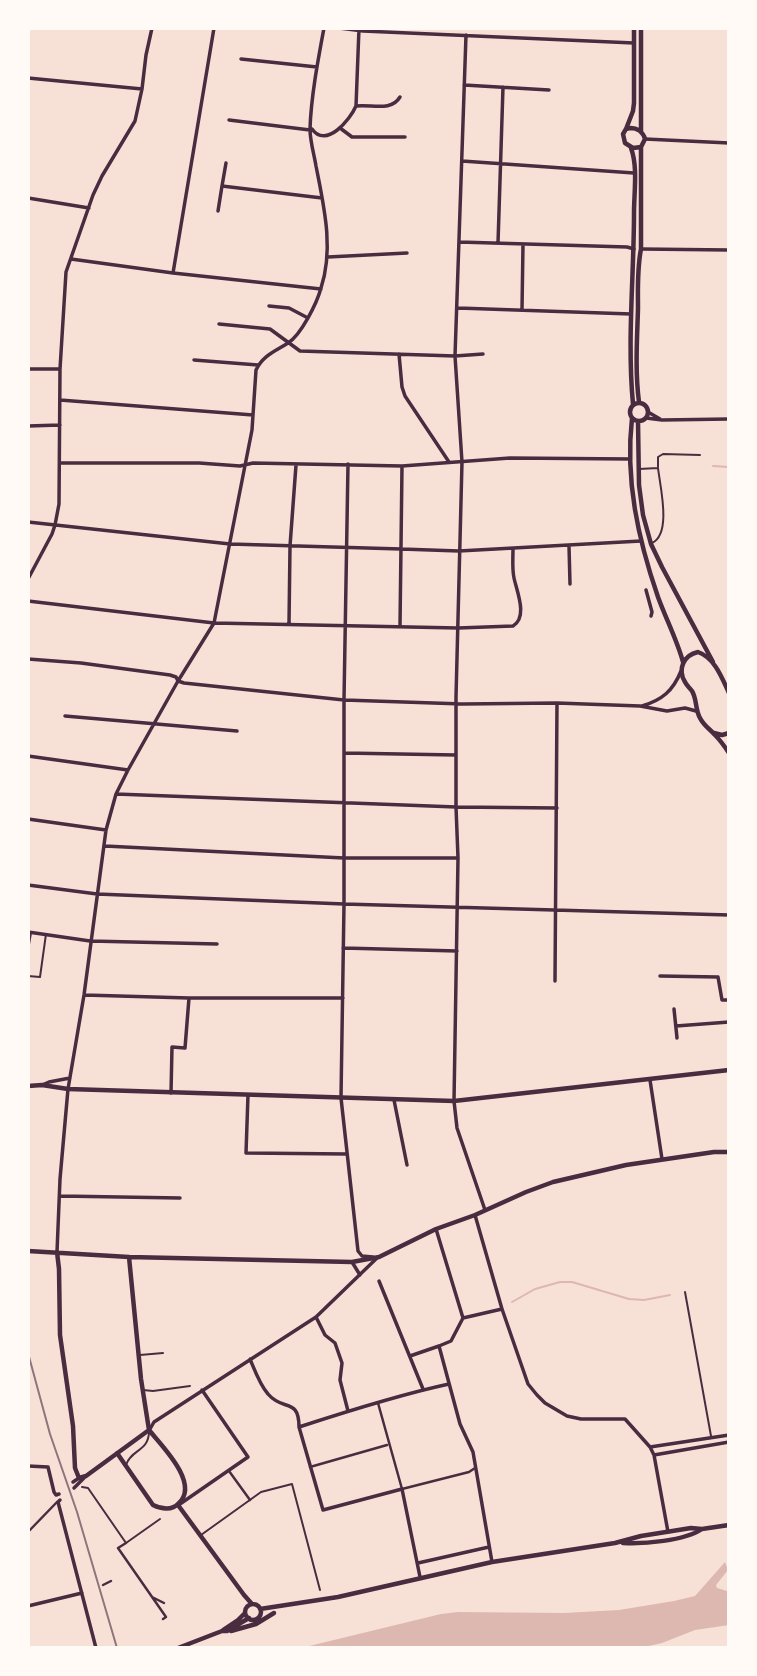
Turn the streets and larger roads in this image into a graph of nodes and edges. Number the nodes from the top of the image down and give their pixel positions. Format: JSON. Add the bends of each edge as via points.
{"nodes":[{"id":1,"x":152,"y":28,"type":"edge"},
{"id":2,"x":214,"y":28,"type":"edge"},
{"id":3,"x":324,"y":28,"type":"edge"},
{"id":4,"x":339,"y":28,"type":"edge"},
{"id":5,"x":634,"y":28,"type":"edge"},
{"id":6,"x":641,"y":28,"type":"edge"},
{"id":7,"x":360,"y":29,"type":"edge"},
{"id":8,"x":466,"y":35,"type":"junction"},
{"id":9,"x":634,"y":43,"type":"junction"},
{"id":10,"x":241,"y":59,"type":"dead end"},
{"id":11,"x":317,"y":67,"type":"junction"},
{"id":12,"x":28,"y":78,"type":"edge"},
{"id":13,"x":464,"y":85,"type":"junction"},
{"id":14,"x":503,"y":87,"type":"junction"},
{"id":15,"x":142,"y":89,"type":"junction"},
{"id":16,"x":549,"y":90,"type":"dead end"},
{"id":17,"x":400,"y":97,"type":"dead end"},
{"id":18,"x":356,"y":106,"type":"junction"},
{"id":19,"x":229,"y":120,"type":"dead end"},
{"id":20,"x":340,"y":128,"type":"junction"},
{"id":21,"x":626,"y":129,"type":"junction"},
{"id":22,"x":311,"y":131,"type":"junction"},
{"id":23,"x":642,"y":132,"type":"junction"},
{"id":24,"x":405,"y":137,"type":"dead end"},
{"id":25,"x":645,"y":139,"type":"junction"},
{"id":26,"x":729,"y":143,"type":"edge"},
{"id":27,"x":641,"y":147,"type":"junction"},
{"id":28,"x":631,"y":148,"type":"junction"},
{"id":29,"x":462,"y":161,"type":"junction"},
{"id":30,"x":226,"y":163,"type":"dead end"},
{"id":31,"x":500,"y":163,"type":"junction"},
{"id":32,"x":634,"y":173,"type":"junction"},
{"id":33,"x":222,"y":186,"type":"junction"},
{"id":34,"x":28,"y":198,"type":"edge"},
{"id":35,"x":322,"y":198,"type":"junction"},
{"id":36,"x":89,"y":208,"type":"junction"},
{"id":37,"x":218,"y":211,"type":"dead end"},
{"id":38,"x":459,"y":242,"type":"junction"},
{"id":39,"x":498,"y":243,"type":"junction"},
{"id":40,"x":523,"y":244,"type":"junction"},
{"id":41,"x":634,"y":249,"type":"junction"},
{"id":42,"x":641,"y":249,"type":"junction"},
{"id":43,"x":729,"y":250,"type":"edge"},
{"id":44,"x":407,"y":253,"type":"dead end"},
{"id":45,"x":328,"y":257,"type":"junction"},
{"id":46,"x":71,"y":259,"type":"junction"},
{"id":47,"x":173,"y":273,"type":"junction"},
{"id":48,"x":321,"y":289,"type":"junction"},
{"id":49,"x":269,"y":306,"type":"dead end"},
{"id":50,"x":458,"y":308,"type":"junction"},
{"id":51,"x":522,"y":310,"type":"junction"},
{"id":52,"x":631,"y":314,"type":"junction"},
{"id":53,"x":308,"y":318,"type":"junction"},
{"id":54,"x":219,"y":324,"type":"dead end"},
{"id":55,"x":290,"y":342,"type":"junction"},
{"id":56,"x":399,"y":354,"type":"junction"},
{"id":57,"x":483,"y":355,"type":"dead end"},
{"id":58,"x":455,"y":356,"type":"junction"},
{"id":59,"x":194,"y":360,"type":"dead end"},
{"id":60,"x":258,"y":365,"type":"junction"},
{"id":61,"x":28,"y":369,"type":"edge"},
{"id":62,"x":61,"y":369,"type":"junction"},
{"id":63,"x":60,"y":400,"type":"junction"},
{"id":64,"x":639,"y":402,"type":"junction"},
{"id":65,"x":633,"y":404,"type":"junction"},
{"id":66,"x":648,"y":412,"type":"junction"},
{"id":67,"x":253,"y":415,"type":"junction"},
{"id":68,"x":632,"y":418,"type":"junction"},
{"id":69,"x":646,"y":418,"type":"junction"},
{"id":70,"x":729,"y":419,"type":"edge"},
{"id":71,"x":662,"y":420,"type":"junction"},
{"id":72,"x":638,"y":421,"type":"junction"},
{"id":73,"x":60,"y":425,"type":"junction"},
{"id":74,"x":28,"y":426,"type":"edge"},
{"id":75,"x":630,"y":459,"type":"junction"},
{"id":76,"x":449,"y":462,"type":"junction"},
{"id":77,"x":462,"y":462,"type":"junction"},
{"id":78,"x":60,"y":463,"type":"junction"},
{"id":79,"x":296,"y":464,"type":"junction"},
{"id":80,"x":348,"y":464,"type":"junction"},
{"id":81,"x":245,"y":466,"type":"junction"},
{"id":82,"x":402,"y":466,"type":"junction"},
{"id":83,"x":28,"y":522,"type":"edge"},
{"id":84,"x":55,"y":525,"type":"junction"},
{"id":85,"x":641,"y":541,"type":"junction"},
{"id":86,"x":230,"y":544,"type":"junction"},
{"id":87,"x":290,"y":546,"type":"junction"},
{"id":88,"x":569,"y":546,"type":"junction"},
{"id":89,"x":348,"y":548,"type":"junction"},
{"id":90,"x":513,"y":549,"type":"junction"},
{"id":91,"x":401,"y":550,"type":"junction"},
{"id":92,"x":459,"y":551,"type":"junction"},
{"id":93,"x":28,"y":579,"type":"edge"},
{"id":94,"x":570,"y":584,"type":"dead end"},
{"id":95,"x":646,"y":590,"type":"dead end"},
{"id":96,"x":28,"y":601,"type":"edge"},
{"id":97,"x":650,"y":616,"type":"dead end"},
{"id":98,"x":214,"y":623,"type":"junction"},
{"id":99,"x":289,"y":624,"type":"junction"},
{"id":100,"x":345,"y":625,"type":"junction"},
{"id":101,"x":400,"y":626,"type":"junction"},
{"id":102,"x":458,"y":628,"type":"junction"},
{"id":103,"x":28,"y":659,"type":"edge"},
{"id":104,"x":713,"y":662,"type":"junction"},
{"id":105,"x":682,"y":664,"type":"junction"},
{"id":106,"x":179,"y":679,"type":"junction"},
{"id":107,"x":729,"y":693,"type":"edge"},
{"id":108,"x":344,"y":700,"type":"junction"},
{"id":109,"x":456,"y":703,"type":"junction"},
{"id":110,"x":557,"y":703,"type":"junction"},
{"id":111,"x":640,"y":706,"type":"junction"},
{"id":112,"x":696,"y":711,"type":"junction"},
{"id":113,"x":65,"y":716,"type":"dead end"},
{"id":114,"x":154,"y":724,"type":"junction"},
{"id":115,"x":237,"y":731,"type":"dead end"},
{"id":116,"x":713,"y":733,"type":"junction"},
{"id":117,"x":729,"y":733,"type":"edge"},
{"id":118,"x":344,"y":753,"type":"junction"},
{"id":119,"x":729,"y":753,"type":"edge"},
{"id":120,"x":456,"y":755,"type":"junction"},
{"id":121,"x":28,"y":756,"type":"edge"},
{"id":122,"x":128,"y":770,"type":"junction"},
{"id":123,"x":116,"y":794,"type":"junction"},
{"id":124,"x":344,"y":803,"type":"junction"},
{"id":125,"x":456,"y":807,"type":"junction"},
{"id":126,"x":557,"y":808,"type":"junction"},
{"id":127,"x":28,"y":819,"type":"edge"},
{"id":128,"x":106,"y":830,"type":"junction"},
{"id":129,"x":105,"y":846,"type":"junction"},
{"id":130,"x":344,"y":858,"type":"junction"},
{"id":131,"x":458,"y":859,"type":"junction"},
{"id":132,"x":28,"y":885,"type":"edge"},
{"id":133,"x":97,"y":894,"type":"junction"},
{"id":134,"x":344,"y":904,"type":"junction"},
{"id":135,"x":457,"y":907,"type":"junction"},
{"id":136,"x":555,"y":910,"type":"junction"},
{"id":137,"x":729,"y":915,"type":"edge"},
{"id":138,"x":29,"y":932,"type":"edge"},
{"id":139,"x":90,"y":941,"type":"junction"},
{"id":140,"x":217,"y":944,"type":"dead end"},
{"id":141,"x":343,"y":948,"type":"junction"},
{"id":142,"x":457,"y":951,"type":"junction"},
{"id":143,"x":660,"y":976,"type":"dead end"},
{"id":144,"x":555,"y":981,"type":"dead end"},
{"id":145,"x":84,"y":995,"type":"junction"},
{"id":146,"x":189,"y":998,"type":"junction"},
{"id":147,"x":342,"y":998,"type":"junction"},
{"id":148,"x":729,"y":1000,"type":"edge"},
{"id":149,"x":674,"y":1009,"type":"dead end"},
{"id":150,"x":729,"y":1022,"type":"edge"},
{"id":151,"x":676,"y":1026,"type":"junction"},
{"id":152,"x":677,"y":1038,"type":"dead end"},
{"id":153,"x":729,"y":1070,"type":"edge"},
{"id":154,"x":70,"y":1078,"type":"junction"},
{"id":155,"x":650,"y":1080,"type":"junction"},
{"id":156,"x":41,"y":1085,"type":"junction"},
{"id":157,"x":28,"y":1086,"type":"edge"},
{"id":158,"x":68,"y":1089,"type":"junction"},
{"id":159,"x":170,"y":1093,"type":"junction"},
{"id":160,"x":248,"y":1095,"type":"junction"},
{"id":161,"x":341,"y":1098,"type":"junction"},
{"id":162,"x":394,"y":1100,"type":"junction"},
{"id":163,"x":454,"y":1101,"type":"junction"},
{"id":164,"x":729,"y":1152,"type":"edge"},
{"id":165,"x":347,"y":1154,"type":"junction"},
{"id":166,"x":662,"y":1159,"type":"junction"},
{"id":167,"x":407,"y":1165,"type":"dead end"},
{"id":168,"x":60,"y":1196,"type":"junction"},
{"id":169,"x":180,"y":1198,"type":"dead end"},
{"id":170,"x":485,"y":1210,"type":"junction"},
{"id":171,"x":475,"y":1215,"type":"junction"},
{"id":172,"x":436,"y":1229,"type":"junction"},
{"id":173,"x":28,"y":1251,"type":"edge"},
{"id":174,"x":57,"y":1252,"type":"junction"},
{"id":175,"x":130,"y":1257,"type":"junction"},
{"id":176,"x":379,"y":1257,"type":"junction"},
{"id":177,"x":352,"y":1262,"type":"junction"},
{"id":178,"x":360,"y":1276,"type":"junction"},
{"id":179,"x":379,"y":1281,"type":"dead end"},
{"id":180,"x":502,"y":1309,"type":"junction"},
{"id":181,"x":316,"y":1317,"type":"junction"},
{"id":182,"x":463,"y":1318,"type":"junction"},
{"id":183,"x":439,"y":1346,"type":"junction"},
{"id":184,"x":410,"y":1356,"type":"junction"},
{"id":185,"x":250,"y":1359,"type":"junction"},
{"id":186,"x":449,"y":1384,"type":"junction"},
{"id":187,"x":423,"y":1389,"type":"junction"},
{"id":188,"x":202,"y":1390,"type":"junction"},
{"id":189,"x":378,"y":1403,"type":"junction"},
{"id":190,"x":348,"y":1411,"type":"junction"},
{"id":191,"x":299,"y":1427,"type":"junction"},
{"id":192,"x":149,"y":1430,"type":"junction"},
{"id":193,"x":729,"y":1435,"type":"edge"},
{"id":194,"x":729,"y":1442,"type":"edge"},
{"id":195,"x":389,"y":1444,"type":"junction"},
{"id":196,"x":650,"y":1447,"type":"junction"},
{"id":197,"x":117,"y":1453,"type":"junction"},
{"id":198,"x":654,"y":1455,"type":"junction"},
{"id":199,"x":28,"y":1466,"type":"edge"},
{"id":200,"x":310,"y":1468,"type":"junction"},
{"id":201,"x":475,"y":1468,"type":"junction"},
{"id":202,"x":229,"y":1471,"type":"junction"},
{"id":203,"x":83,"y":1477,"type":"junction"},
{"id":204,"x":73,"y":1482,"type":"dead end"},
{"id":205,"x":74,"y":1488,"type":"dead end"},
{"id":206,"x":402,"y":1489,"type":"junction"},
{"id":207,"x":57,"y":1494,"type":"joint"},
{"id":208,"x":250,"y":1500,"type":"road end"},
{"id":209,"x":58,"y":1502,"type":"junction"},
{"id":210,"x":178,"y":1505,"type":"junction"},
{"id":211,"x":729,"y":1525,"type":"edge"},
{"id":212,"x":702,"y":1529,"type":"junction"},
{"id":213,"x":28,"y":1532,"type":"edge"},
{"id":214,"x":668,"y":1532,"type":"junction"},
{"id":215,"x":126,"y":1543,"type":"road end"},
{"id":216,"x":615,"y":1543,"type":"junction"},
{"id":217,"x":489,"y":1548,"type":"junction"},
{"id":218,"x":492,"y":1562,"type":"junction"},
{"id":219,"x":418,"y":1563,"type":"junction"},
{"id":220,"x":131,"y":1567,"type":"junction"},
{"id":221,"x":125,"y":1572,"type":"dead end"},
{"id":222,"x":420,"y":1577,"type":"junction"},
{"id":223,"x":111,"y":1581,"type":"dead end"},
{"id":224,"x":103,"y":1585,"type":"dead end"},
{"id":225,"x":88,"y":1591,"type":"dead end"},
{"id":226,"x":82,"y":1593,"type":"junction"},
{"id":227,"x":244,"y":1595,"type":"junction"},
{"id":228,"x":152,"y":1597,"type":"junction"},
{"id":229,"x":164,"y":1603,"type":"dead end"},
{"id":230,"x":252,"y":1604,"type":"junction"},
{"id":231,"x":290,"y":1605,"type":"junction"},
{"id":232,"x":28,"y":1606,"type":"edge"},
{"id":233,"x":260,"y":1612,"type":"junction"},
{"id":234,"x":247,"y":1613,"type":"junction"},
{"id":235,"x":274,"y":1613,"type":"junction"},
{"id":236,"x":163,"y":1619,"type":"dead end"},
{"id":237,"x":224,"y":1631,"type":"junction"},
{"id":238,"x":96,"y":1648,"type":"edge"},
{"id":239,"x":178,"y":1648,"type":"edge"}],
"edges":[{"from":1,"to":15,"type":"street"},
{"from":2,"to":47,"type":"street"},
{"from":3,"to":11,"type":"street"},
{"from":4,"to":7,"type":"street"},
{"from":5,"to":9,"type":"street"},
{"from":6,"to":23,"type":"street"},
{"from":7,"to":8,"type":"street"},
{"from":7,"to":18,"type":"street"},
{"from":8,"to":9,"type":"street"},
{"from":8,"to":13,"type":"street"},
{"from":9,"to":21,"type":"street","via":[[634,103]]},
{"from":10,"to":11,"type":"street"},
{"from":11,"to":22,"type":"street"},
{"from":12,"to":15,"type":"street"},
{"from":13,"to":14,"type":"street"},
{"from":13,"to":29,"type":"street"},
{"from":14,"to":16,"type":"street"},
{"from":14,"to":31,"type":"street"},
{"from":15,"to":36,"type":"street","via":[[135,121]]},
{"from":17,"to":18,"type":"street","via":[[391,106]]},
{"from":18,"to":20,"type":"street"},
{"from":19,"to":22,"type":"street"},
{"from":20,"to":22,"type":"street","via":[[320,137]]},
{"from":20,"to":24,"type":"street","via":[[352,137]]},
{"from":21,"to":23,"type":"street"},
{"from":21,"to":28,"type":"street","via":[[623,138]]},
{"from":22,"to":35,"type":"street"},
{"from":23,"to":25,"type":"street"},
{"from":25,"to":26,"type":"street"},
{"from":25,"to":27,"type":"street"},
{"from":27,"to":28,"type":"street"},
{"from":27,"to":42,"type":"street"},
{"from":28,"to":32,"type":"street"},
{"from":29,"to":31,"type":"street"},
{"from":29,"to":38,"type":"street"},
{"from":30,"to":33,"type":"street"},
{"from":31,"to":32,"type":"street"},
{"from":31,"to":39,"type":"street"},
{"from":32,"to":41,"type":"street"},
{"from":33,"to":35,"type":"street"},
{"from":33,"to":37,"type":"street"},
{"from":34,"to":36,"type":"street"},
{"from":35,"to":45,"type":"street"},
{"from":36,"to":46,"type":"street"},
{"from":38,"to":39,"type":"street"},
{"from":38,"to":50,"type":"street"},
{"from":39,"to":40,"type":"street"},
{"from":40,"to":41,"type":"street"},
{"from":40,"to":51,"type":"street"},
{"from":41,"to":52,"type":"street"},
{"from":42,"to":43,"type":"street"},
{"from":42,"to":64,"type":"street"},
{"from":44,"to":45,"type":"street"},
{"from":45,"to":48,"type":"street"},
{"from":46,"to":47,"type":"street"},
{"from":46,"to":62,"type":"street","via":[[66,272]]},
{"from":47,"to":48,"type":"street"},
{"from":48,"to":53,"type":"street"},
{"from":49,"to":53,"type":"street","via":[[289,308]]},
{"from":50,"to":51,"type":"street"},
{"from":50,"to":58,"type":"street"},
{"from":51,"to":52,"type":"street"},
{"from":52,"to":65,"type":"street"},
{"from":53,"to":55,"type":"street"},
{"from":54,"to":55,"type":"street","via":[[270,329]]},
{"from":55,"to":56,"type":"street","via":[[300,351]]},
{"from":55,"to":60,"type":"street"},
{"from":56,"to":58,"type":"street"},
{"from":56,"to":76,"type":"street","via":[[405,396]]},
{"from":57,"to":58,"type":"street"},
{"from":58,"to":77,"type":"street"},
{"from":59,"to":60,"type":"street"},
{"from":60,"to":67,"type":"street"},
{"from":61,"to":62,"type":"street"},
{"from":62,"to":63,"type":"street"},
{"from":63,"to":67,"type":"street"},
{"from":63,"to":73,"type":"street"},
{"from":64,"to":65,"type":"street"},
{"from":64,"to":66,"type":"street"},
{"from":65,"to":68,"type":"street"},
{"from":66,"to":69,"type":"street"},
{"from":66,"to":71,"type":"street"},
{"from":67,"to":81,"type":"street"},
{"from":68,"to":72,"type":"street"},
{"from":68,"to":75,"type":"street"},
{"from":69,"to":71,"type":"street"},
{"from":69,"to":72,"type":"street"},
{"from":70,"to":71,"type":"street"},
{"from":72,"to":104,"type":"street","via":[[639,485],[651,544]]},
{"from":73,"to":74,"type":"street"},
{"from":73,"to":78,"type":"street"},
{"from":75,"to":77,"type":"street"},
{"from":75,"to":85,"type":"street"},
{"from":76,"to":77,"type":"street"},
{"from":76,"to":82,"type":"street"},
{"from":77,"to":92,"type":"street"},
{"from":78,"to":81,"type":"street"},
{"from":78,"to":84,"type":"street"},
{"from":79,"to":80,"type":"street"},
{"from":79,"to":81,"type":"street"},
{"from":79,"to":87,"type":"street"},
{"from":80,"to":82,"type":"street"},
{"from":80,"to":89,"type":"street"},
{"from":81,"to":86,"type":"street"},
{"from":82,"to":91,"type":"street"},
{"from":83,"to":84,"type":"street"},
{"from":84,"to":86,"type":"street"},
{"from":84,"to":93,"type":"street"},
{"from":85,"to":88,"type":"street"},
{"from":85,"to":105,"type":"street"},
{"from":86,"to":87,"type":"street"},
{"from":86,"to":98,"type":"street"},
{"from":87,"to":89,"type":"street"},
{"from":87,"to":99,"type":"street"},
{"from":88,"to":90,"type":"street"},
{"from":88,"to":94,"type":"street"},
{"from":89,"to":91,"type":"street"},
{"from":89,"to":100,"type":"street"},
{"from":90,"to":92,"type":"street"},
{"from":90,"to":102,"type":"street","via":[[520,598],[518,624]]},
{"from":91,"to":92,"type":"street"},
{"from":91,"to":101,"type":"street"},
{"from":92,"to":102,"type":"street"},
{"from":95,"to":97,"type":"street"},
{"from":96,"to":98,"type":"street"},
{"from":98,"to":99,"type":"street"},
{"from":98,"to":106,"type":"street"},
{"from":99,"to":100,"type":"street"},
{"from":100,"to":101,"type":"street"},
{"from":100,"to":108,"type":"street"},
{"from":101,"to":102,"type":"street"},
{"from":102,"to":109,"type":"street"},
{"from":103,"to":106,"type":"street"},
{"from":104,"to":105,"type":"street","via":[[698,652]]},
{"from":104,"to":107,"type":"street"},
{"from":105,"to":111,"type":"street","via":[[665,695]]},
{"from":105,"to":112,"type":"street"},
{"from":106,"to":108,"type":"street"},
{"from":106,"to":114,"type":"street"},
{"from":108,"to":109,"type":"street"},
{"from":108,"to":118,"type":"street"},
{"from":109,"to":110,"type":"street"},
{"from":109,"to":120,"type":"street"},
{"from":110,"to":111,"type":"street"},
{"from":110,"to":126,"type":"street"},
{"from":111,"to":112,"type":"street"},
{"from":112,"to":116,"type":"street"},
{"from":113,"to":114,"type":"street"},
{"from":114,"to":115,"type":"street"},
{"from":114,"to":122,"type":"street"},
{"from":116,"to":117,"type":"street"},
{"from":116,"to":119,"type":"street"},
{"from":118,"to":120,"type":"street"},
{"from":118,"to":124,"type":"street"},
{"from":120,"to":125,"type":"street"},
{"from":121,"to":122,"type":"street"},
{"from":122,"to":123,"type":"street"},
{"from":123,"to":124,"type":"street"},
{"from":123,"to":128,"type":"street"},
{"from":124,"to":125,"type":"street"},
{"from":124,"to":130,"type":"street"},
{"from":125,"to":126,"type":"street"},
{"from":125,"to":131,"type":"street"},
{"from":126,"to":136,"type":"street"},
{"from":127,"to":128,"type":"street"},
{"from":128,"to":129,"type":"street"},
{"from":129,"to":130,"type":"street"},
{"from":129,"to":133,"type":"street"},
{"from":130,"to":131,"type":"street"},
{"from":130,"to":134,"type":"street"},
{"from":131,"to":135,"type":"street"},
{"from":132,"to":133,"type":"street"},
{"from":133,"to":134,"type":"street"},
{"from":133,"to":139,"type":"street"},
{"from":134,"to":135,"type":"street"},
{"from":134,"to":141,"type":"street"},
{"from":135,"to":136,"type":"street"},
{"from":135,"to":142,"type":"street"},
{"from":136,"to":137,"type":"street"},
{"from":136,"to":144,"type":"street"},
{"from":138,"to":139,"type":"street"},
{"from":139,"to":140,"type":"street"},
{"from":139,"to":145,"type":"street"},
{"from":141,"to":142,"type":"street"},
{"from":141,"to":147,"type":"street"},
{"from":142,"to":163,"type":"street"},
{"from":143,"to":148,"type":"street","via":[[718,977],[722,1000]]},
{"from":145,"to":146,"type":"street"},
{"from":145,"to":154,"type":"street"},
{"from":146,"to":147,"type":"street"},
{"from":146,"to":159,"type":"street","via":[[185,1048],[172,1048]]},
{"from":147,"to":161,"type":"street"},
{"from":149,"to":151,"type":"street"},
{"from":150,"to":151,"type":"street"},
{"from":151,"to":152,"type":"street"},
{"from":153,"to":155,"type":"street"},
{"from":154,"to":156,"type":"street"},
{"from":154,"to":158,"type":"street"},
{"from":155,"to":163,"type":"street"},
{"from":155,"to":166,"type":"street"},
{"from":156,"to":157,"type":"street"},
{"from":156,"to":158,"type":"street"},
{"from":158,"to":159,"type":"street"},
{"from":158,"to":168,"type":"street"},
{"from":159,"to":160,"type":"street"},
{"from":160,"to":161,"type":"street"},
{"from":160,"to":165,"type":"street","via":[[246,1153]]},
{"from":161,"to":162,"type":"street"},
{"from":161,"to":165,"type":"street"},
{"from":162,"to":163,"type":"street"},
{"from":162,"to":167,"type":"street"},
{"from":163,"to":170,"type":"street","via":[[457,1128]]},
{"from":164,"to":166,"type":"street"},
{"from":165,"to":176,"type":"street","via":[[358,1251],[362,1256]]},
{"from":166,"to":170,"type":"street","via":[[552,1182]]},
{"from":168,"to":169,"type":"street"},
{"from":168,"to":174,"type":"street"},
{"from":170,"to":171,"type":"street"},
{"from":171,"to":172,"type":"street"},
{"from":171,"to":180,"type":"street"},
{"from":172,"to":176,"type":"street"},
{"from":172,"to":182,"type":"street"},
{"from":173,"to":174,"type":"street"},
{"from":174,"to":175,"type":"street"},
{"from":174,"to":203,"type":"street","via":[[60,1335],[75,1468]]},
{"from":175,"to":177,"type":"street"},
{"from":175,"to":192,"type":"street"},
{"from":176,"to":177,"type":"street"},
{"from":176,"to":178,"type":"street"},
{"from":177,"to":178,"type":"street"},
{"from":178,"to":181,"type":"street"},
{"from":179,"to":184,"type":"street"},
{"from":180,"to":182,"type":"street"},
{"from":180,"to":196,"type":"street","via":[[528,1384],[545,1403],[580,1419],[625,1419]]},
{"from":181,"to":185,"type":"street"},
{"from":181,"to":190,"type":"street","via":[[335,1343],[342,1363],[340,1380]]},
{"from":182,"to":183,"type":"street","via":[[451,1341]]},
{"from":183,"to":184,"type":"street"},
{"from":183,"to":186,"type":"street"},
{"from":184,"to":187,"type":"street"},
{"from":185,"to":188,"type":"street"},
{"from":185,"to":191,"type":"street","via":[[270,1397],[296,1410]]},
{"from":186,"to":187,"type":"street"},
{"from":186,"to":201,"type":"street"},
{"from":187,"to":189,"type":"street"},
{"from":188,"to":192,"type":"street"},
{"from":188,"to":202,"type":"street","via":[[248,1457]]},
{"from":189,"to":190,"type":"street"},
{"from":189,"to":195,"type":"street"},
{"from":190,"to":191,"type":"street"},
{"from":191,"to":200,"type":"street"},
{"from":192,"to":197,"type":"street"},
{"from":192,"to":210,"type":"street","via":[[185,1481]]},
{"from":193,"to":196,"type":"street"},
{"from":194,"to":198,"type":"street"},
{"from":195,"to":200,"type":"street"},
{"from":195,"to":206,"type":"street"},
{"from":196,"to":198,"type":"street"},
{"from":197,"to":203,"type":"street"},
{"from":197,"to":210,"type":"street","via":[[153,1505]]},
{"from":198,"to":214,"type":"street"},
{"from":199,"to":207,"type":"street","via":[[48,1467]]},
{"from":200,"to":206,"type":"street","via":[[323,1510]]},
{"from":201,"to":206,"type":"street"},
{"from":201,"to":217,"type":"street"},
{"from":202,"to":208,"type":"street"},
{"from":202,"to":210,"type":"street"},
{"from":203,"to":204,"type":"street"},
{"from":203,"to":205,"type":"street"},
{"from":206,"to":219,"type":"street"},
{"from":207,"to":209,"type":"street"},
{"from":209,"to":213,"type":"street"},
{"from":209,"to":226,"type":"street"},
{"from":210,"to":227,"type":"street"},
{"from":211,"to":212,"type":"street"},
{"from":212,"to":214,"type":"street"},
{"from":212,"to":216,"type":"street","via":[[694,1535],[642,1544]]},
{"from":214,"to":216,"type":"street"},
{"from":215,"to":220,"type":"street","via":[[118,1548]]},
{"from":216,"to":218,"type":"street"},
{"from":217,"to":218,"type":"street"},
{"from":217,"to":219,"type":"street"},
{"from":218,"to":222,"type":"street"},
{"from":219,"to":222,"type":"street"},
{"from":220,"to":221,"type":"street"},
{"from":220,"to":228,"type":"street"},
{"from":222,"to":231,"type":"street"},
{"from":223,"to":224,"type":"street"},
{"from":225,"to":226,"type":"street"},
{"from":226,"to":232,"type":"street"},
{"from":226,"to":238,"type":"street"},
{"from":227,"to":230,"type":"street"},
{"from":227,"to":234,"type":"street"},
{"from":228,"to":229,"type":"street"},
{"from":228,"to":236,"type":"street","via":[[166,1617]]},
{"from":230,"to":233,"type":"street"},
{"from":230,"to":234,"type":"street"},
{"from":231,"to":233,"type":"street"},
{"from":231,"to":235,"type":"street"},
{"from":233,"to":234,"type":"street","via":[[255,1619]]},
{"from":233,"to":235,"type":"street"},
{"from":234,"to":237,"type":"street"},
{"from":235,"to":237,"type":"street","via":[[256,1624]]},
{"from":237,"to":239,"type":"street"}]}
